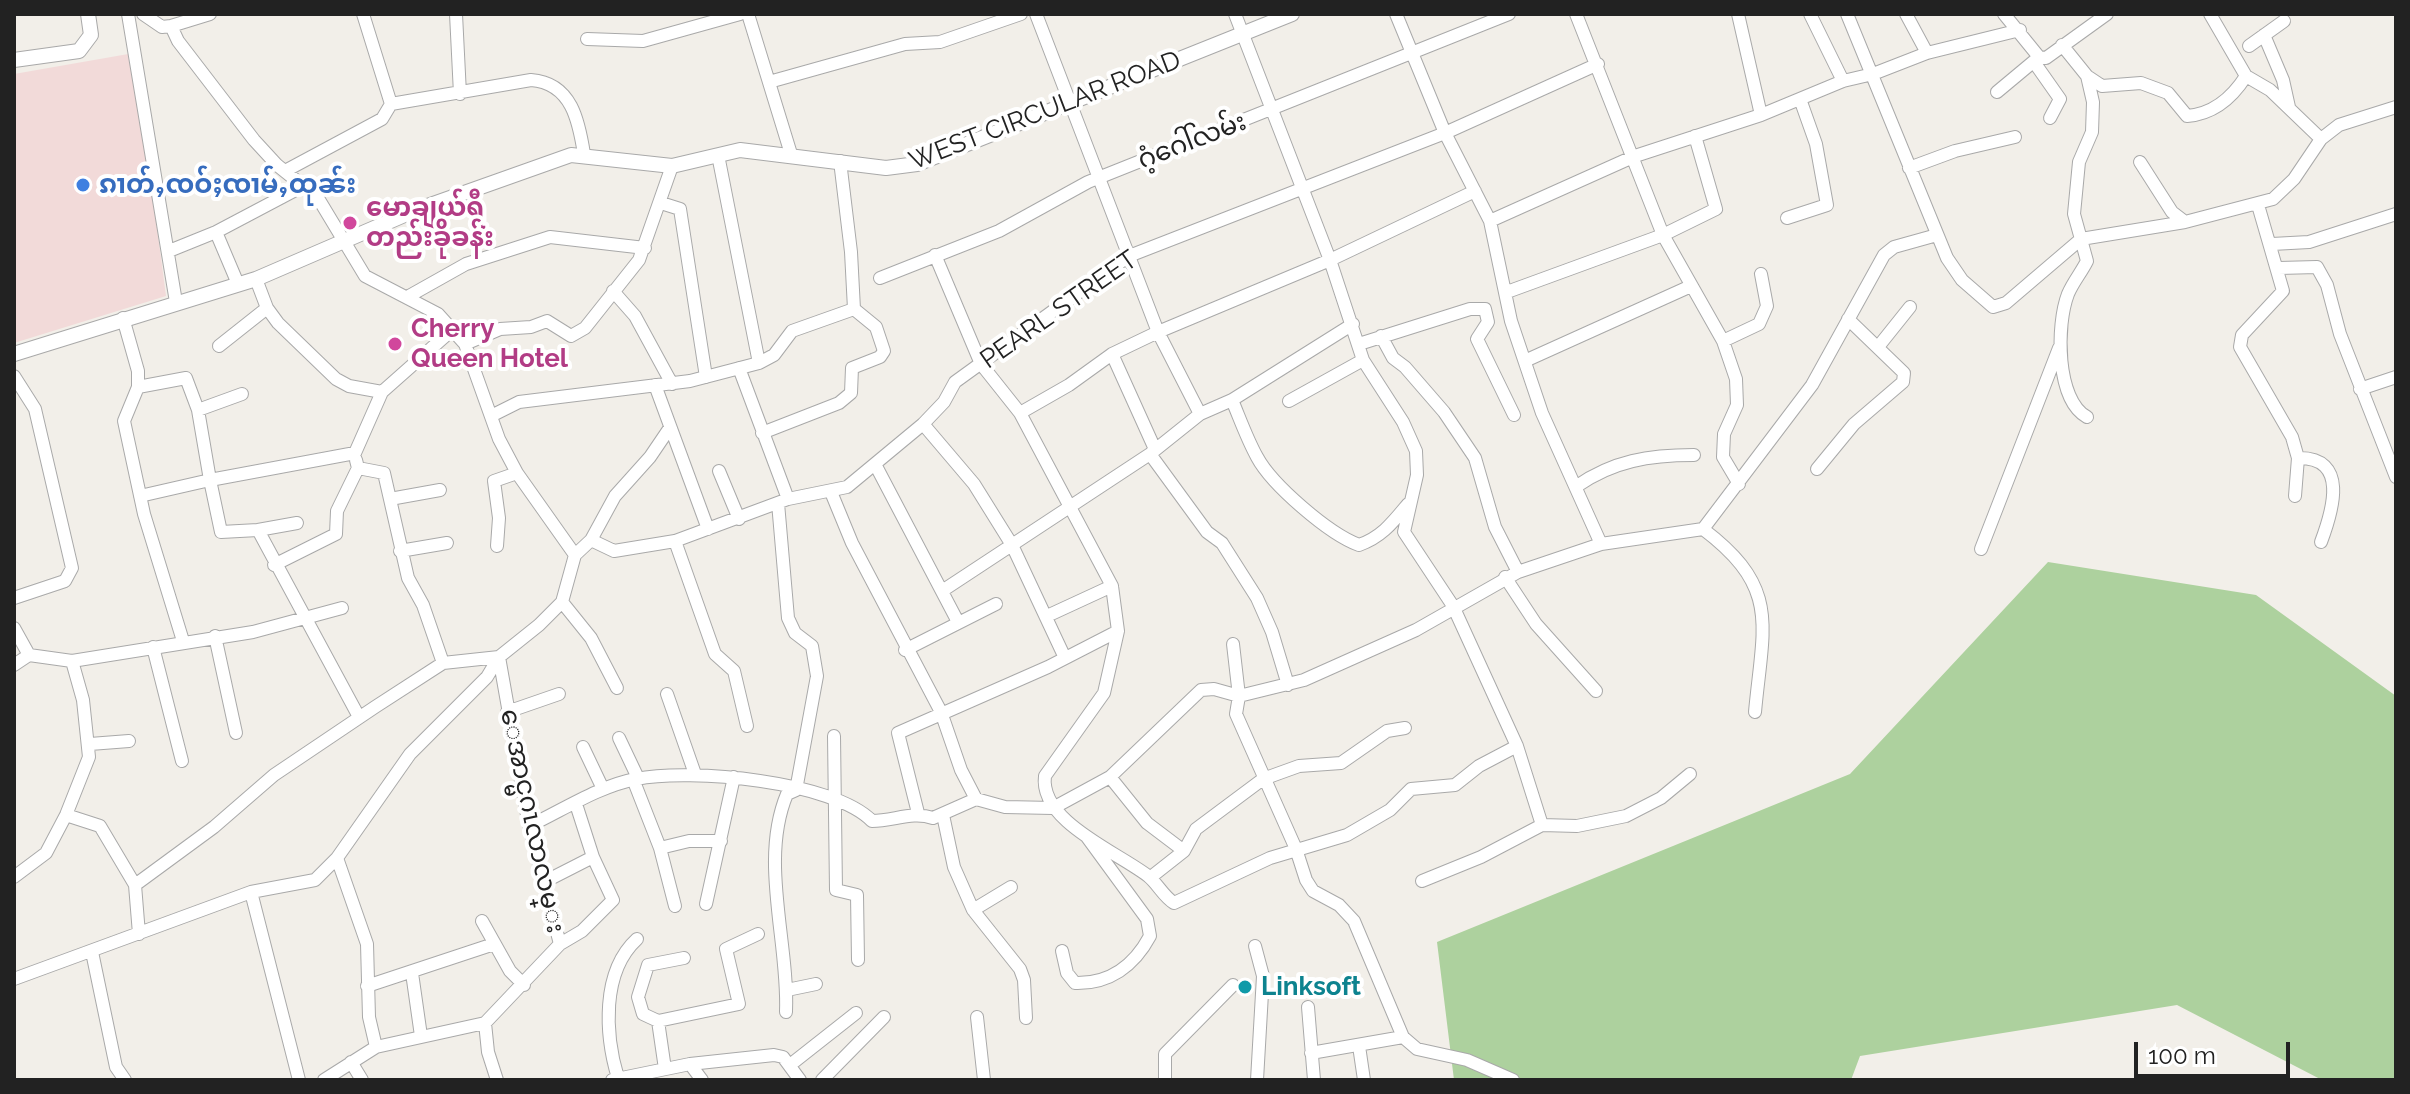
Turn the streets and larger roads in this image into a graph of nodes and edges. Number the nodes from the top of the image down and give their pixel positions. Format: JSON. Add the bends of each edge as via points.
{"nodes":[{"id":1,"x":88,"y":14,"type":"edge"},
{"id":2,"x":128,"y":14,"type":"edge"},
{"id":3,"x":143,"y":14,"type":"edge"},
{"id":4,"x":210,"y":14,"type":"edge"},
{"id":5,"x":363,"y":14,"type":"edge"},
{"id":6,"x":456,"y":14,"type":"edge"},
{"id":7,"x":740,"y":14,"type":"edge"},
{"id":8,"x":748,"y":14,"type":"edge"},
{"id":9,"x":1021,"y":14,"type":"edge"},
{"id":10,"x":1036,"y":14,"type":"edge"},
{"id":11,"x":1235,"y":14,"type":"edge"},
{"id":12,"x":1292,"y":14,"type":"edge"},
{"id":13,"x":1396,"y":14,"type":"edge"},
{"id":14,"x":1509,"y":14,"type":"edge"},
{"id":15,"x":1576,"y":14,"type":"edge"},
{"id":16,"x":1738,"y":14,"type":"edge"},
{"id":17,"x":1810,"y":14,"type":"edge"},
{"id":18,"x":1847,"y":14,"type":"edge"},
{"id":19,"x":1906,"y":14,"type":"edge"},
{"id":20,"x":2004,"y":14,"type":"edge"},
{"id":21,"x":2107,"y":14,"type":"edge"},
{"id":22,"x":2210,"y":14,"type":"edge"},
{"id":23,"x":2089,"y":18,"type":"edge"},
{"id":24,"x":2284,"y":21,"type":"dead end"},
{"id":25,"x":171,"y":26,"type":"junction"},
{"id":26,"x":2020,"y":30,"type":"junction"},
{"id":27,"x":1244,"y":34,"type":"junction"},
{"id":28,"x":2264,"y":35,"type":"junction"},
{"id":29,"x":587,"y":39,"type":"dead end"},
{"id":30,"x":2062,"y":45,"type":"junction"},
{"id":31,"x":2249,"y":46,"type":"dead end"},
{"id":32,"x":1927,"y":53,"type":"junction"},
{"id":33,"x":1414,"y":55,"type":"junction"},
{"id":34,"x":2037,"y":59,"type":"junction"},
{"id":35,"x":14,"y":60,"type":"edge"},
{"id":36,"x":1598,"y":64,"type":"junction"},
{"id":37,"x":1873,"y":74,"type":"junction"},
{"id":38,"x":2087,"y":76,"type":"junction"},
{"id":39,"x":2246,"y":76,"type":"junction"},
{"id":40,"x":1843,"y":81,"type":"junction"},
{"id":41,"x":769,"y":82,"type":"junction"},
{"id":42,"x":1997,"y":92,"type":"dead end"},
{"id":43,"x":460,"y":94,"type":"junction"},
{"id":44,"x":1800,"y":99,"type":"junction"},
{"id":45,"x":1069,"y":103,"type":"junction"},
{"id":46,"x":391,"y":104,"type":"junction"},
{"id":47,"x":2289,"y":107,"type":"junction"},
{"id":48,"x":2396,"y":107,"type":"edge"},
{"id":49,"x":1273,"y":110,"type":"junction"},
{"id":50,"x":1761,"y":115,"type":"junction"},
{"id":51,"x":2050,"y":118,"type":"dead end"},
{"id":52,"x":1445,"y":133,"type":"junction"},
{"id":53,"x":1695,"y":136,"type":"junction"},
{"id":54,"x":2015,"y":137,"type":"dead end"},
{"id":55,"x":2321,"y":139,"type":"junction"},
{"id":56,"x":584,"y":154,"type":"junction"},
{"id":57,"x":791,"y":154,"type":"junction"},
{"id":58,"x":718,"y":155,"type":"junction"},
{"id":59,"x":1635,"y":156,"type":"junction"},
{"id":60,"x":840,"y":161,"type":"junction"},
{"id":61,"x":2140,"y":162,"type":"dead end"},
{"id":62,"x":672,"y":166,"type":"junction"},
{"id":63,"x":1909,"y":168,"type":"junction"},
{"id":64,"x":285,"y":171,"type":"junction"},
{"id":65,"x":1098,"y":179,"type":"junction"},
{"id":66,"x":305,"y":185,"type":"junction"},
{"id":67,"x":1303,"y":191,"type":"junction"},
{"id":68,"x":1475,"y":191,"type":"junction"},
{"id":69,"x":661,"y":203,"type":"junction"},
{"id":70,"x":2258,"y":205,"type":"junction"},
{"id":71,"x":2396,"y":214,"type":"edge"},
{"id":72,"x":1787,"y":218,"type":"dead end"},
{"id":73,"x":1490,"y":221,"type":"junction"},
{"id":74,"x":2185,"y":222,"type":"junction"},
{"id":75,"x":216,"y":232,"type":"junction"},
{"id":76,"x":1663,"y":235,"type":"junction"},
{"id":77,"x":1937,"y":235,"type":"junction"},
{"id":78,"x":2081,"y":239,"type":"junction"},
{"id":79,"x":345,"y":241,"type":"junction"},
{"id":80,"x":2272,"y":244,"type":"junction"},
{"id":81,"x":645,"y":248,"type":"junction"},
{"id":82,"x":169,"y":251,"type":"junction"},
{"id":83,"x":935,"y":255,"type":"junction"},
{"id":84,"x":1129,"y":256,"type":"junction"},
{"id":85,"x":1330,"y":260,"type":"junction"},
{"id":86,"x":2279,"y":268,"type":"junction"},
{"id":87,"x":1761,"y":274,"type":"dead end"},
{"id":88,"x":880,"y":278,"type":"dead end"},
{"id":89,"x":256,"y":279,"type":"junction"},
{"id":90,"x":238,"y":284,"type":"junction"},
{"id":91,"x":1691,"y":286,"type":"junction"},
{"id":92,"x":613,"y":291,"type":"junction"},
{"id":93,"x":1507,"y":292,"type":"junction"},
{"id":94,"x":409,"y":296,"type":"junction"},
{"id":95,"x":176,"y":302,"type":"junction"},
{"id":96,"x":1910,"y":307,"type":"dead end"},
{"id":97,"x":267,"y":308,"type":"junction"},
{"id":98,"x":854,"y":309,"type":"junction"},
{"id":99,"x":123,"y":318,"type":"junction"},
{"id":100,"x":1848,"y":319,"type":"junction"},
{"id":101,"x":1353,"y":324,"type":"junction"},
{"id":102,"x":452,"y":330,"type":"junction"},
{"id":103,"x":1158,"y":332,"type":"junction"},
{"id":104,"x":1381,"y":336,"type":"junction"},
{"id":105,"x":1723,"y":341,"type":"junction"},
{"id":106,"x":2062,"y":341,"type":"junction"},
{"id":107,"x":465,"y":344,"type":"junction"},
{"id":108,"x":1359,"y":344,"type":"junction"},
{"id":109,"x":219,"y":346,"type":"dead end"},
{"id":110,"x":1878,"y":347,"type":"junction"},
{"id":111,"x":14,"y":354,"type":"edge"},
{"id":112,"x":1112,"y":354,"type":"junction"},
{"id":113,"x":1363,"y":360,"type":"junction"},
{"id":114,"x":1527,"y":360,"type":"junction"},
{"id":115,"x":759,"y":363,"type":"junction"},
{"id":116,"x":981,"y":364,"type":"junction"},
{"id":117,"x":739,"y":368,"type":"junction"},
{"id":118,"x":14,"y":376,"type":"edge"},
{"id":119,"x":706,"y":377,"type":"junction"},
{"id":120,"x":2396,"y":377,"type":"edge"},
{"id":121,"x":672,"y":384,"type":"junction"},
{"id":122,"x":655,"y":385,"type":"junction"},
{"id":123,"x":138,"y":387,"type":"junction"},
{"id":124,"x":2360,"y":389,"type":"junction"},
{"id":125,"x":382,"y":392,"type":"junction"},
{"id":126,"x":242,"y":394,"type":"dead end"},
{"id":127,"x":1232,"y":400,"type":"junction"},
{"id":128,"x":1289,"y":401,"type":"dead end"},
{"id":129,"x":198,"y":410,"type":"junction"},
{"id":130,"x":1020,"y":413,"type":"junction"},
{"id":131,"x":1200,"y":414,"type":"junction"},
{"id":132,"x":1514,"y":415,"type":"dead end"},
{"id":133,"x":491,"y":416,"type":"junction"},
{"id":134,"x":2087,"y":417,"type":"dead end"},
{"id":135,"x":923,"y":424,"type":"junction"},
{"id":136,"x":669,"y":429,"type":"junction"},
{"id":137,"x":762,"y":433,"type":"junction"},
{"id":138,"x":1152,"y":451,"type":"junction"},
{"id":139,"x":355,"y":453,"type":"junction"},
{"id":140,"x":1694,"y":455,"type":"dead end"},
{"id":141,"x":2298,"y":458,"type":"junction"},
{"id":142,"x":876,"y":466,"type":"junction"},
{"id":143,"x":358,"y":468,"type":"junction"},
{"id":144,"x":1817,"y":469,"type":"dead end"},
{"id":145,"x":719,"y":471,"type":"dead end"},
{"id":146,"x":517,"y":473,"type":"junction"},
{"id":147,"x":2396,"y":477,"type":"edge"},
{"id":148,"x":210,"y":480,"type":"junction"},
{"id":149,"x":1739,"y":484,"type":"junction"},
{"id":150,"x":1577,"y":486,"type":"junction"},
{"id":151,"x":440,"y":490,"type":"dead end"},
{"id":152,"x":831,"y":492,"type":"junction"},
{"id":153,"x":140,"y":496,"type":"junction"},
{"id":154,"x":2295,"y":496,"type":"dead end"},
{"id":155,"x":390,"y":499,"type":"junction"},
{"id":156,"x":783,"y":501,"type":"junction"},
{"id":157,"x":1409,"y":503,"type":"junction"},
{"id":158,"x":1072,"y":507,"type":"junction"},
{"id":159,"x":739,"y":519,"type":"junction"},
{"id":160,"x":297,"y":523,"type":"dead end"},
{"id":161,"x":708,"y":529,"type":"junction"},
{"id":162,"x":1703,"y":529,"type":"junction"},
{"id":163,"x":258,"y":530,"type":"junction"},
{"id":164,"x":591,"y":540,"type":"junction"},
{"id":165,"x":675,"y":541,"type":"junction"},
{"id":166,"x":2321,"y":542,"type":"dead end"},
{"id":167,"x":447,"y":543,"type":"dead end"},
{"id":168,"x":1601,"y":544,"type":"junction"},
{"id":169,"x":1012,"y":545,"type":"junction"},
{"id":170,"x":497,"y":546,"type":"dead end"},
{"id":171,"x":1981,"y":549,"type":"dead end"},
{"id":172,"x":400,"y":551,"type":"junction"},
{"id":173,"x":575,"y":555,"type":"junction"},
{"id":174,"x":274,"y":565,"type":"junction"},
{"id":175,"x":1518,"y":572,"type":"junction"},
{"id":176,"x":1505,"y":577,"type":"junction"},
{"id":177,"x":1112,"y":586,"type":"junction"},
{"id":178,"x":942,"y":591,"type":"junction"},
{"id":179,"x":14,"y":598,"type":"edge"},
{"id":180,"x":562,"y":602,"type":"junction"},
{"id":181,"x":996,"y":604,"type":"dead end"},
{"id":182,"x":1453,"y":606,"type":"junction"},
{"id":183,"x":342,"y":608,"type":"dead end"},
{"id":184,"x":1047,"y":616,"type":"junction"},
{"id":185,"x":306,"y":619,"type":"junction"},
{"id":186,"x":958,"y":622,"type":"junction"},
{"id":187,"x":14,"y":628,"type":"edge"},
{"id":188,"x":1118,"y":631,"type":"junction"},
{"id":189,"x":215,"y":636,"type":"junction"},
{"id":190,"x":183,"y":641,"type":"junction"},
{"id":191,"x":1233,"y":644,"type":"dead end"},
{"id":192,"x":153,"y":647,"type":"junction"},
{"id":193,"x":905,"y":650,"type":"junction"},
{"id":194,"x":29,"y":655,"type":"junction"},
{"id":195,"x":499,"y":657,"type":"junction"},
{"id":196,"x":1065,"y":658,"type":"junction"},
{"id":197,"x":72,"y":661,"type":"junction"},
{"id":198,"x":443,"y":663,"type":"junction"},
{"id":199,"x":14,"y":665,"type":"edge"},
{"id":200,"x":1288,"y":685,"type":"junction"},
{"id":201,"x":617,"y":688,"type":"dead end"},
{"id":202,"x":1596,"y":691,"type":"dead end"},
{"id":203,"x":559,"y":694,"type":"dead end"},
{"id":204,"x":667,"y":694,"type":"dead end"},
{"id":205,"x":1239,"y":696,"type":"junction"},
{"id":206,"x":507,"y":712,"type":"junction"},
{"id":207,"x":941,"y":712,"type":"junction"},
{"id":208,"x":1755,"y":712,"type":"dead end"},
{"id":209,"x":359,"y":717,"type":"junction"},
{"id":210,"x":747,"y":726,"type":"dead end"},
{"id":211,"x":1405,"y":728,"type":"dead end"},
{"id":212,"x":236,"y":733,"type":"dead end"},
{"id":213,"x":834,"y":736,"type":"dead end"},
{"id":214,"x":619,"y":738,"type":"dead end"},
{"id":215,"x":129,"y":741,"type":"dead end"},
{"id":216,"x":90,"y":744,"type":"junction"},
{"id":217,"x":1517,"y":746,"type":"junction"},
{"id":218,"x":583,"y":747,"type":"dead end"},
{"id":219,"x":182,"y":761,"type":"dead end"},
{"id":220,"x":695,"y":774,"type":"junction"},
{"id":221,"x":1690,"y":774,"type":"dead end"},
{"id":222,"x":734,"y":777,"type":"junction"},
{"id":223,"x":1110,"y":777,"type":"junction"},
{"id":224,"x":635,"y":779,"type":"junction"},
{"id":225,"x":1263,"y":779,"type":"junction"},
{"id":226,"x":603,"y":789,"type":"junction"},
{"id":227,"x":796,"y":790,"type":"junction"},
{"id":228,"x":835,"y":798,"type":"junction"},
{"id":229,"x":976,"y":799,"type":"junction"},
{"id":230,"x":576,"y":804,"type":"junction"},
{"id":231,"x":1053,"y":808,"type":"junction"},
{"id":232,"x":918,"y":813,"type":"junction"},
{"id":233,"x":66,"y":815,"type":"junction"},
{"id":234,"x":943,"y":815,"type":"junction"},
{"id":235,"x":1542,"y":825,"type":"junction"},
{"id":236,"x":529,"y":826,"type":"junction"},
{"id":237,"x":1085,"y":834,"type":"junction"},
{"id":238,"x":721,"y":841,"type":"junction"},
{"id":239,"x":660,"y":848,"type":"junction"},
{"id":240,"x":1296,"y":849,"type":"junction"},
{"id":241,"x":1184,"y":851,"type":"junction"},
{"id":242,"x":593,"y":857,"type":"junction"},
{"id":243,"x":337,"y":858,"type":"junction"},
{"id":244,"x":14,"y":877,"type":"edge"},
{"id":245,"x":1151,"y":877,"type":"junction"},
{"id":246,"x":1422,"y":881,"type":"dead end"},
{"id":247,"x":544,"y":882,"type":"junction"},
{"id":248,"x":135,"y":885,"type":"junction"},
{"id":249,"x":1011,"y":887,"type":"dead end"},
{"id":250,"x":251,"y":892,"type":"junction"},
{"id":251,"x":706,"y":904,"type":"dead end"},
{"id":252,"x":675,"y":906,"type":"dead end"},
{"id":253,"x":973,"y":910,"type":"junction"},
{"id":254,"x":482,"y":921,"type":"dead end"},
{"id":255,"x":139,"y":934,"type":"junction"},
{"id":256,"x":758,"y":934,"type":"dead end"},
{"id":257,"x":637,"y":939,"type":"dead end"},
{"id":258,"x":494,"y":944,"type":"junction"},
{"id":259,"x":560,"y":944,"type":"junction"},
{"id":260,"x":1255,"y":946,"type":"dead end"},
{"id":261,"x":1062,"y":951,"type":"dead end"},
{"id":262,"x":92,"y":952,"type":"junction"},
{"id":263,"x":684,"y":958,"type":"dead end"},
{"id":264,"x":858,"y":960,"type":"dead end"},
{"id":265,"x":412,"y":973,"type":"junction"},
{"id":266,"x":14,"y":979,"type":"edge"},
{"id":267,"x":816,"y":984,"type":"dead end"},
{"id":268,"x":524,"y":985,"type":"junction"},
{"id":269,"x":1233,"y":985,"type":"dead end"},
{"id":270,"x":367,"y":986,"type":"junction"},
{"id":271,"x":787,"y":990,"type":"junction"},
{"id":272,"x":1308,"y":1007,"type":"dead end"},
{"id":273,"x":786,"y":1012,"type":"dead end"},
{"id":274,"x":856,"y":1013,"type":"dead end"},
{"id":275,"x":884,"y":1017,"type":"dead end"},
{"id":276,"x":977,"y":1017,"type":"dead end"},
{"id":277,"x":1026,"y":1018,"type":"dead end"},
{"id":278,"x":658,"y":1021,"type":"junction"},
{"id":279,"x":485,"y":1023,"type":"junction"},
{"id":280,"x":421,"y":1036,"type":"junction"},
{"id":281,"x":1403,"y":1037,"type":"junction"},
{"id":282,"x":1359,"y":1046,"type":"junction"},
{"id":283,"x":376,"y":1047,"type":"junction"},
{"id":284,"x":1311,"y":1053,"type":"junction"},
{"id":285,"x":351,"y":1062,"type":"junction"},
{"id":286,"x":690,"y":1064,"type":"junction"},
{"id":287,"x":790,"y":1065,"type":"junction"},
{"id":288,"x":658,"y":1074,"type":"edge"},
{"id":289,"x":615,"y":1079,"type":"edge"},
{"id":290,"x":125,"y":1080,"type":"edge"},
{"id":291,"x":299,"y":1080,"type":"edge"},
{"id":292,"x":324,"y":1080,"type":"edge"},
{"id":293,"x":362,"y":1080,"type":"edge"},
{"id":294,"x":497,"y":1080,"type":"edge"},
{"id":295,"x":702,"y":1080,"type":"edge"},
{"id":296,"x":800,"y":1080,"type":"edge"},
{"id":297,"x":822,"y":1080,"type":"edge"},
{"id":298,"x":984,"y":1080,"type":"edge"},
{"id":299,"x":1165,"y":1080,"type":"edge"},
{"id":300,"x":1257,"y":1080,"type":"edge"},
{"id":301,"x":1314,"y":1080,"type":"edge"},
{"id":302,"x":1364,"y":1080,"type":"edge"},
{"id":303,"x":1513,"y":1080,"type":"edge"}],
"edges":[{"from":1,"to":35,"type":"street","via":[[91,35],[79,51]]},
{"from":2,"to":82,"type":"street"},
{"from":3,"to":25,"type":"street","via":[[162,27]]},
{"from":4,"to":25,"type":"street"},
{"from":5,"to":46,"type":"street"},
{"from":6,"to":43,"type":"street"},
{"from":7,"to":29,"type":"street","via":[[643,41]]},
{"from":8,"to":41,"type":"street"},
{"from":9,"to":41,"type":"street","via":[[940,42],[905,44]]},
{"from":10,"to":45,"type":"street"},
{"from":11,"to":27,"type":"street"},
{"from":12,"to":27,"type":"street","name":"WEST CIRCULAR ROAD"},
{"from":13,"to":33,"type":"street"},
{"from":14,"to":33,"type":"street","name":"ဂံ့ဂေါ်လမ်း"},
{"from":15,"to":36,"type":"street"},
{"from":16,"to":50,"type":"street"},
{"from":17,"to":40,"type":"street"},
{"from":18,"to":37,"type":"street"},
{"from":19,"to":32,"type":"street"},
{"from":20,"to":26,"type":"street"},
{"from":21,"to":23,"type":"street"},
{"from":22,"to":39,"type":"street"},
{"from":23,"to":30,"type":"street"},
{"from":24,"to":28,"type":"street"},
{"from":25,"to":64,"type":"street","via":[[254,140]]},
{"from":26,"to":32,"type":"street"},
{"from":26,"to":34,"type":"street"},
{"from":27,"to":45,"type":"street","name":"WEST CIRCULAR ROAD"},
{"from":27,"to":49,"type":"street"},
{"from":28,"to":31,"type":"street"},
{"from":28,"to":47,"type":"street"},
{"from":30,"to":34,"type":"street"},
{"from":30,"to":38,"type":"street"},
{"from":32,"to":37,"type":"street"},
{"from":33,"to":49,"type":"street","name":"ဂံ့ဂေါ်လမ်း"},
{"from":33,"to":52,"type":"street"},
{"from":34,"to":42,"type":"street"},
{"from":34,"to":51,"type":"street","via":[[2060,99]]},
{"from":36,"to":52,"type":"street","name":"PEARL STREET"},
{"from":36,"to":59,"type":"street"},
{"from":37,"to":40,"type":"street"},
{"from":37,"to":63,"type":"street"},
{"from":38,"to":39,"type":"street","via":[[2102,86],[2141,83],[2168,93],[2187,116],[2219,106]]},
{"from":38,"to":78,"type":"street","via":[[2092,132],[2079,162],[2074,199]]},
{"from":39,"to":47,"type":"street"},
{"from":40,"to":44,"type":"street"},
{"from":41,"to":57,"type":"street"},
{"from":43,"to":46,"type":"street"},
{"from":43,"to":56,"type":"street","via":[[494,84],[543,81],[577,114]]},
{"from":44,"to":50,"type":"street"},
{"from":44,"to":72,"type":"street","via":[[1816,144],[1827,205]]},
{"from":45,"to":60,"type":"street","name":"WEST CIRCULAR ROAD","via":[[917,164],[886,168]]},
{"from":45,"to":65,"type":"street"},
{"from":46,"to":64,"type":"street","via":[[382,119]]},
{"from":47,"to":55,"type":"street"},
{"from":48,"to":55,"type":"street","via":[[2361,115]]},
{"from":49,"to":65,"type":"street","name":"ဂံ့ဂေါ်လမ်း"},
{"from":49,"to":67,"type":"street"},
{"from":50,"to":53,"type":"street"},
{"from":52,"to":67,"type":"street","name":"PEARL STREET"},
{"from":52,"to":68,"type":"street"},
{"from":53,"to":59,"type":"street"},
{"from":53,"to":76,"type":"street","via":[[1716,209]]},
{"from":54,"to":63,"type":"street"},
{"from":55,"to":70,"type":"street","via":[[2294,179]]},
{"from":56,"to":62,"type":"street","name":"WEST CIRCULAR ROAD"},
{"from":56,"to":79,"type":"street","name":"WEST CIRCULAR ROAD","via":[[493,181]]},
{"from":57,"to":58,"type":"street","name":"WEST CIRCULAR ROAD","via":[[740,150]]},
{"from":57,"to":60,"type":"street","name":"WEST CIRCULAR ROAD"},
{"from":58,"to":62,"type":"street","name":"WEST CIRCULAR ROAD"},
{"from":58,"to":115,"type":"street"},
{"from":59,"to":73,"type":"street"},
{"from":59,"to":76,"type":"street"},
{"from":60,"to":98,"type":"street"},
{"from":61,"to":74,"type":"street","via":[[2172,212]]},
{"from":62,"to":69,"type":"street"},
{"from":63,"to":77,"type":"street"},
{"from":64,"to":66,"type":"street"},
{"from":65,"to":83,"type":"street","name":"ဂံ့ဂေါ်လမ်း","via":[[999,231]]},
{"from":65,"to":84,"type":"street"},
{"from":66,"to":75,"type":"street"},
{"from":66,"to":79,"type":"street"},
{"from":67,"to":84,"type":"street","name":"PEARL STREET"},
{"from":67,"to":85,"type":"street"},
{"from":68,"to":73,"type":"street"},
{"from":68,"to":85,"type":"street"},
{"from":69,"to":81,"type":"street"},
{"from":69,"to":119,"type":"street","via":[[680,209]]},
{"from":70,"to":74,"type":"street"},
{"from":70,"to":80,"type":"street"},
{"from":71,"to":80,"type":"street","via":[[2309,242]]},
{"from":73,"to":93,"type":"street"},
{"from":74,"to":78,"type":"street"},
{"from":75,"to":82,"type":"street"},
{"from":75,"to":90,"type":"street"},
{"from":76,"to":91,"type":"street"},
{"from":76,"to":93,"type":"street"},
{"from":77,"to":78,"type":"street","via":[[1962,280],[1993,307],[2006,303]]},
{"from":77,"to":100,"type":"street","via":[[1889,250]]},
{"from":78,"to":106,"type":"street","via":[[2087,261],[2067,298]]},
{"from":79,"to":89,"type":"street","name":"WEST CIRCULAR ROAD"},
{"from":79,"to":94,"type":"street","via":[[365,276]]},
{"from":80,"to":86,"type":"street"},
{"from":81,"to":92,"type":"street"},
{"from":81,"to":94,"type":"street","via":[[550,237],[466,264]]},
{"from":82,"to":95,"type":"street"},
{"from":83,"to":88,"type":"street","name":"ဂံ့ဂေါ်လမ်း"},
{"from":83,"to":116,"type":"street"},
{"from":84,"to":103,"type":"street"},
{"from":84,"to":116,"type":"street","name":"PEARL STREET"},
{"from":85,"to":101,"type":"street"},
{"from":85,"to":103,"type":"street"},
{"from":86,"to":124,"type":"street","via":[[2317,267]]},
{"from":86,"to":141,"type":"street","via":[[2283,291],[2239,340],[2241,355],[2284,419]]},
{"from":87,"to":105,"type":"street","via":[[1767,306],[1759,324]]},
{"from":89,"to":90,"type":"street","name":"WEST CIRCULAR ROAD"},
{"from":89,"to":97,"type":"street"},
{"from":90,"to":95,"type":"street","name":"WEST CIRCULAR ROAD"},
{"from":91,"to":105,"type":"street"},
{"from":91,"to":114,"type":"street"},
{"from":92,"to":107,"type":"street","via":[[585,328],[571,336],[547,321],[500,329]]},
{"from":92,"to":121,"type":"street","via":[[635,316]]},
{"from":93,"to":114,"type":"street","via":[[1511,321]]},
{"from":94,"to":102,"type":"street"},
{"from":95,"to":99,"type":"street","name":"WEST CIRCULAR ROAD"},
{"from":96,"to":110,"type":"street"},
{"from":97,"to":109,"type":"street"},
{"from":97,"to":125,"type":"street","via":[[336,379]]},
{"from":98,"to":115,"type":"street","via":[[792,331],[774,355]]},
{"from":98,"to":137,"type":"street","via":[[881,334],[880,357],[852,368],[851,393],[839,403]]},
{"from":99,"to":111,"type":"street","name":"WEST CIRCULAR ROAD"},
{"from":99,"to":123,"type":"street"},
{"from":100,"to":110,"type":"street"},
{"from":100,"to":149,"type":"street","via":[[1812,385]]},
{"from":101,"to":108,"type":"street"},
{"from":101,"to":127,"type":"street"},
{"from":102,"to":107,"type":"street"},
{"from":102,"to":125,"type":"street"},
{"from":103,"to":112,"type":"street"},
{"from":103,"to":131,"type":"street"},
{"from":104,"to":108,"type":"street"},
{"from":104,"to":132,"type":"street","via":[[1485,309],[1488,322],[1477,339]]},
{"from":104,"to":175,"type":"street","via":[[1475,458],[1495,527]]},
{"from":105,"to":149,"type":"street","via":[[1736,379],[1737,405],[1724,434],[1723,457]]},
{"from":106,"to":134,"type":"street","via":[[2068,399]]},
{"from":106,"to":171,"type":"street"},
{"from":107,"to":133,"type":"street"},
{"from":108,"to":113,"type":"street"},
{"from":110,"to":144,"type":"street","via":[[1904,373],[1903,382],[1854,424]]},
{"from":112,"to":130,"type":"street"},
{"from":112,"to":138,"type":"street"},
{"from":113,"to":128,"type":"street"},
{"from":113,"to":157,"type":"street","via":[[1416,451],[1417,475]]},
{"from":114,"to":150,"type":"street","via":[[1542,413]]},
{"from":115,"to":117,"type":"street"},
{"from":116,"to":130,"type":"street"},
{"from":116,"to":135,"type":"street","name":"PEARL STREET","via":[[955,382]]},
{"from":117,"to":119,"type":"street"},
{"from":117,"to":137,"type":"street"},
{"from":118,"to":179,"type":"street","via":[[35,409],[72,568],[65,581]]},
{"from":119,"to":121,"type":"street"},
{"from":120,"to":124,"type":"street"},
{"from":121,"to":122,"type":"street"},
{"from":122,"to":133,"type":"street","via":[[519,402]]},
{"from":122,"to":136,"type":"street"},
{"from":123,"to":129,"type":"street","via":[[186,378]]},
{"from":123,"to":153,"type":"street","via":[[124,421]]},
{"from":124,"to":147,"type":"street"},
{"from":125,"to":139,"type":"street"},
{"from":126,"to":129,"type":"street"},
{"from":127,"to":131,"type":"street"},
{"from":127,"to":157,"type":"street","via":[[1258,459],[1336,535],[1359,545],[1373,540]]},
{"from":129,"to":148,"type":"street"},
{"from":130,"to":158,"type":"street"},
{"from":131,"to":138,"type":"street"},
{"from":133,"to":146,"type":"street"},
{"from":135,"to":142,"type":"street","name":"PEARL STREET"},
{"from":135,"to":169,"type":"street","via":[[974,484]]},
{"from":136,"to":161,"type":"street"},
{"from":136,"to":164,"type":"street","via":[[615,496]]},
{"from":137,"to":156,"type":"street"},
{"from":138,"to":158,"type":"street"},
{"from":138,"to":200,"type":"street","via":[[1257,598]]},
{"from":139,"to":143,"type":"street"},
{"from":139,"to":148,"type":"street"},
{"from":140,"to":150,"type":"street","via":[[1626,461]]},
{"from":141,"to":154,"type":"street"},
{"from":141,"to":166,"type":"street","via":[[2324,462],[2331,476],[2333,510]]},
{"from":142,"to":152,"type":"street","name":"PEARL STREET"},
{"from":142,"to":178,"type":"street"},
{"from":143,"to":155,"type":"street","via":[[384,473]]},
{"from":143,"to":174,"type":"street","via":[[338,508],[336,534]]},
{"from":145,"to":159,"type":"street"},
{"from":146,"to":170,"type":"street","via":[[494,481]]},
{"from":146,"to":173,"type":"street"},
{"from":148,"to":153,"type":"street"},
{"from":148,"to":163,"type":"street","via":[[221,532]]},
{"from":149,"to":162,"type":"street"},
{"from":150,"to":168,"type":"street"},
{"from":151,"to":155,"type":"street"},
{"from":152,"to":156,"type":"street","name":"PEARL STREET"},
{"from":152,"to":193,"type":"street"},
{"from":153,"to":190,"type":"street"},
{"from":155,"to":172,"type":"street"},
{"from":156,"to":159,"type":"street","name":"PEARL STREET"},
{"from":156,"to":227,"type":"street","via":[[788,618],[795,633],[812,646],[817,676]]},
{"from":157,"to":182,"type":"street","via":[[1404,532]]},
{"from":158,"to":169,"type":"street"},
{"from":158,"to":177,"type":"street"},
{"from":159,"to":161,"type":"street","name":"PEARL STREET"},
{"from":160,"to":163,"type":"street"},
{"from":161,"to":165,"type":"street","name":"PEARL STREET"},
{"from":162,"to":168,"type":"street"},
{"from":162,"to":208,"type":"street","via":[[1748,570],[1762,604]]},
{"from":163,"to":174,"type":"street"},
{"from":164,"to":165,"type":"street","name":"PEARL STREET","via":[[614,551]]},
{"from":164,"to":173,"type":"street"},
{"from":165,"to":210,"type":"street","via":[[715,654],[734,671]]},
{"from":167,"to":172,"type":"street"},
{"from":168,"to":175,"type":"street"},
{"from":169,"to":178,"type":"street"},
{"from":169,"to":184,"type":"street"},
{"from":172,"to":198,"type":"street"},
{"from":173,"to":180,"type":"street"},
{"from":174,"to":185,"type":"street"},
{"from":175,"to":176,"type":"street"},
{"from":176,"to":182,"type":"street"},
{"from":176,"to":202,"type":"street","via":[[1536,624]]},
{"from":177,"to":184,"type":"street"},
{"from":177,"to":188,"type":"street"},
{"from":178,"to":186,"type":"street"},
{"from":180,"to":195,"type":"street"},
{"from":180,"to":201,"type":"street","via":[[591,638]]},
{"from":181,"to":186,"type":"street"},
{"from":182,"to":200,"type":"street","via":[[1416,630]]},
{"from":182,"to":217,"type":"street"},
{"from":183,"to":185,"type":"street"},
{"from":184,"to":196,"type":"street"},
{"from":185,"to":189,"type":"street"},
{"from":185,"to":209,"type":"street"},
{"from":186,"to":193,"type":"street"},
{"from":187,"to":194,"type":"street"},
{"from":188,"to":196,"type":"street"},
{"from":188,"to":231,"type":"street","via":[[1104,693],[1045,776],[1043,787]]},
{"from":189,"to":190,"type":"street"},
{"from":189,"to":212,"type":"street"},
{"from":190,"to":192,"type":"street"},
{"from":191,"to":205,"type":"street"},
{"from":192,"to":197,"type":"street"},
{"from":192,"to":219,"type":"street"},
{"from":193,"to":207,"type":"street"},
{"from":194,"to":197,"type":"street"},
{"from":194,"to":199,"type":"street"},
{"from":195,"to":198,"type":"street"},
{"from":195,"to":206,"type":"street","name":"ေအာင္မဂၤလာလမ္း"},
{"from":195,"to":243,"type":"street","via":[[487,677],[410,754]]},
{"from":196,"to":207,"type":"street"},
{"from":197,"to":216,"type":"street"},
{"from":198,"to":209,"type":"street"},
{"from":200,"to":205,"type":"street"},
{"from":203,"to":206,"type":"street"},
{"from":204,"to":220,"type":"street"},
{"from":205,"to":223,"type":"street","via":[[1201,690]]},
{"from":205,"to":225,"type":"street","via":[[1236,714]]},
{"from":206,"to":236,"type":"street","name":"ေအာင္မဂၤလာလမ္း"},
{"from":207,"to":229,"type":"street"},
{"from":207,"to":232,"type":"street","via":[[898,733]]},
{"from":209,"to":248,"type":"street","via":[[274,775]]},
{"from":211,"to":225,"type":"street","via":[[1387,731],[1341,763],[1299,766]]},
{"from":213,"to":228,"type":"street"},
{"from":214,"to":224,"type":"street"},
{"from":215,"to":216,"type":"street"},
{"from":216,"to":233,"type":"street"},
{"from":217,"to":235,"type":"street"},
{"from":217,"to":240,"type":"street","via":[[1455,785],[1411,789],[1390,810],[1347,835]]},
{"from":218,"to":226,"type":"street"},
{"from":220,"to":222,"type":"street"},
{"from":220,"to":224,"type":"street"},
{"from":221,"to":235,"type":"street","via":[[1661,798],[1626,816],[1577,826]]},
{"from":222,"to":227,"type":"street"},
{"from":222,"to":238,"type":"street"},
{"from":223,"to":231,"type":"street"},
{"from":223,"to":241,"type":"street","via":[[1147,823]]},
{"from":224,"to":226,"type":"street"},
{"from":224,"to":239,"type":"street"},
{"from":225,"to":240,"type":"street"},
{"from":225,"to":241,"type":"street","via":[[1196,829]]},
{"from":226,"to":230,"type":"street"},
{"from":227,"to":228,"type":"street"},
{"from":227,"to":271,"type":"street","via":[[781,806],[775,853]]},
{"from":228,"to":232,"type":"street","via":[[861,809],[872,821]]},
{"from":228,"to":264,"type":"street","via":[[836,890],[857,895]]},
{"from":229,"to":231,"type":"street","via":[[1005,807]]},
{"from":229,"to":234,"type":"street"},
{"from":230,"to":236,"type":"street"},
{"from":230,"to":242,"type":"street"},
{"from":231,"to":237,"type":"street"},
{"from":232,"to":234,"type":"street"},
{"from":233,"to":244,"type":"street","via":[[46,853]]},
{"from":233,"to":248,"type":"street","via":[[100,826]]},
{"from":234,"to":253,"type":"street","via":[[954,867]]},
{"from":235,"to":246,"type":"street"},
{"from":236,"to":247,"type":"street","name":"ေအာင္မဂၤလာလမ္း"},
{"from":237,"to":245,"type":"street"},
{"from":237,"to":261,"type":"street","via":[[1147,919],[1150,936],[1131,963],[1112,977],[1087,983],[1075,983],[1067,973]]},
{"from":238,"to":239,"type":"street"},
{"from":238,"to":251,"type":"street"},
{"from":239,"to":252,"type":"street"},
{"from":240,"to":245,"type":"street","via":[[1174,903]]},
{"from":240,"to":281,"type":"street","via":[[1313,891],[1339,905],[1354,921]]},
{"from":241,"to":245,"type":"street"},
{"from":242,"to":247,"type":"street"},
{"from":242,"to":259,"type":"street","via":[[613,900],[582,931]]},
{"from":243,"to":250,"type":"street","via":[[315,880]]},
{"from":243,"to":270,"type":"street","via":[[367,944]]},
{"from":247,"to":259,"type":"street","name":"ေအာင္မဂၤလာလမ္း"},
{"from":248,"to":255,"type":"street"},
{"from":249,"to":253,"type":"street"},
{"from":250,"to":255,"type":"street"},
{"from":250,"to":291,"type":"street"},
{"from":253,"to":277,"type":"street","via":[[1020,969]]},
{"from":254,"to":258,"type":"street"},
{"from":255,"to":262,"type":"street"},
{"from":256,"to":278,"type":"street","via":[[726,949],[739,1004]]},
{"from":257,"to":289,"type":"street","via":[[619,963],[611,999]]},
{"from":258,"to":265,"type":"street"},
{"from":258,"to":268,"type":"street"},
{"from":259,"to":268,"type":"street","name":"ေအာင္မဂၤလာလမ္း"},
{"from":260,"to":300,"type":"street","via":[[1263,976]]},
{"from":262,"to":266,"type":"street"},
{"from":262,"to":290,"type":"street","via":[[116,1067]]},
{"from":263,"to":278,"type":"street","via":[[645,970],[638,1006]]},
{"from":265,"to":270,"type":"street"},
{"from":265,"to":280,"type":"street"},
{"from":267,"to":271,"type":"street"},
{"from":268,"to":279,"type":"street","name":"ေအာင္မဂၤလာလမ္း"},
{"from":269,"to":299,"type":"street","via":[[1165,1054]]},
{"from":270,"to":283,"type":"street"},
{"from":271,"to":273,"type":"street"},
{"from":272,"to":284,"type":"street"},
{"from":274,"to":287,"type":"street"},
{"from":275,"to":297,"type":"street"},
{"from":276,"to":298,"type":"street"},
{"from":278,"to":288,"type":"street"},
{"from":279,"to":280,"type":"street"},
{"from":279,"to":294,"type":"street"},
{"from":280,"to":283,"type":"street"},
{"from":281,"to":282,"type":"street"},
{"from":281,"to":303,"type":"street","via":[[1417,1049],[1467,1060]]},
{"from":282,"to":284,"type":"street"},
{"from":282,"to":302,"type":"street"},
{"from":283,"to":285,"type":"street"},
{"from":284,"to":301,"type":"street"},
{"from":285,"to":292,"type":"street"},
{"from":285,"to":293,"type":"street"},
{"from":286,"to":287,"type":"street","via":[[774,1055]]},
{"from":286,"to":288,"type":"street"},
{"from":286,"to":295,"type":"street"},
{"from":287,"to":296,"type":"street"},
{"from":288,"to":289,"type":"street"}]}
